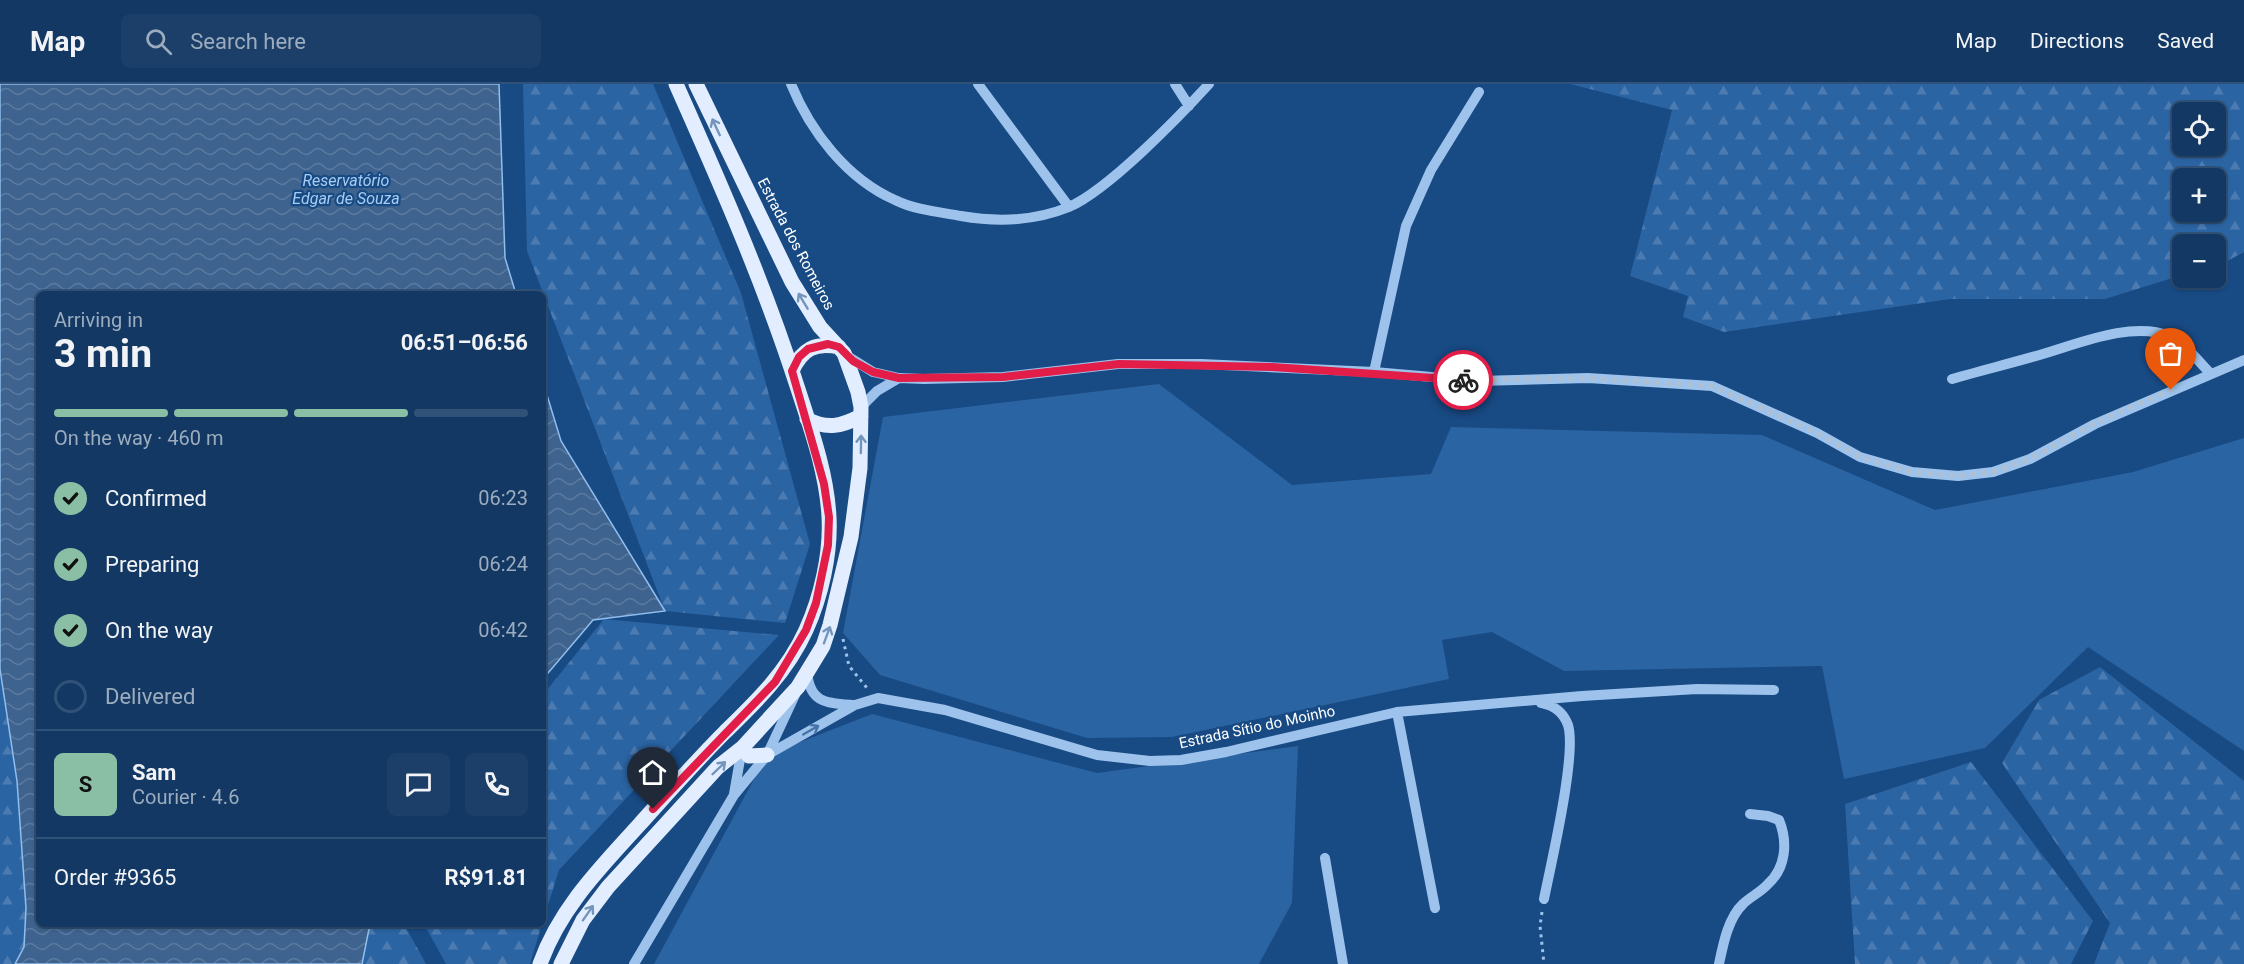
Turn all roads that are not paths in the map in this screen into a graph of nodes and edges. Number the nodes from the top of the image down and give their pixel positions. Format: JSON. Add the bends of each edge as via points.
{"nodes":[{"id":1,"x":676,"y":84,"type":"edge"},
{"id":2,"x":696,"y":84,"type":"edge"},
{"id":3,"x":791,"y":84,"type":"edge"},
{"id":4,"x":978,"y":84,"type":"edge"},
{"id":5,"x":1175,"y":84,"type":"edge"},
{"id":6,"x":1209,"y":84,"type":"edge"},
{"id":7,"x":1479,"y":92,"type":"dead end"},
{"id":8,"x":1189,"y":105,"type":"junction"},
{"id":9,"x":1070,"y":207,"type":"junction"},
{"id":10,"x":842,"y":350,"type":"junction"},
{"id":11,"x":2244,"y":360,"type":"edge"},
{"id":12,"x":792,"y":371,"type":"junction"},
{"id":13,"x":1374,"y":372,"type":"junction"},
{"id":14,"x":2210,"y":373,"type":"junction"},
{"id":15,"x":899,"y":378,"type":"junction"},
{"id":16,"x":1952,"y":379,"type":"dead end"},
{"id":17,"x":861,"y":411,"type":"junction"},
{"id":18,"x":807,"y":419,"type":"junction"},
{"id":19,"x":807,"y":672,"type":"junction"},
{"id":20,"x":798,"y":687,"type":"junction"},
{"id":21,"x":1774,"y":690,"type":"dead end"},
{"id":22,"x":766,"y":691,"type":"junction"},
{"id":23,"x":1532,"y":700,"type":"junction"},
{"id":24,"x":855,"y":705,"type":"junction"},
{"id":25,"x":1397,"y":712,"type":"junction"},
{"id":26,"x":742,"y":748,"type":"junction"},
{"id":27,"x":767,"y":755,"type":"junction"},
{"id":28,"x":734,"y":795,"type":"junction"},
{"id":29,"x":1750,"y":814,"type":"dead end"},
{"id":30,"x":1325,"y":858,"type":"dead end"},
{"id":31,"x":1544,"y":898,"type":"road end"},
{"id":32,"x":1436,"y":908,"type":"dead end"},
{"id":33,"x":540,"y":964,"type":"edge"},
{"id":34,"x":561,"y":964,"type":"edge"},
{"id":35,"x":634,"y":964,"type":"edge"},
{"id":36,"x":1343,"y":964,"type":"edge"},
{"id":37,"x":1719,"y":964,"type":"edge"}],
"edges":[{"from":1,"to":12,"type":"main road","via":[[747,243]]},
{"from":10,"to":2,"type":"main road","name":"Estrada dos Romeiros","one_way":true,"via":[[820,327],[792,282]]},
{"from":3,"to":9,"type":"street","via":[[827,146],[858,177],[896,201],[922,209],[998,219],[1034,217]]},
{"from":4,"to":9,"type":"street"},
{"from":5,"to":8,"type":"street"},
{"from":6,"to":8,"type":"street"},
{"from":7,"to":13,"type":"street","via":[[1431,170],[1406,226]]},
{"from":8,"to":9,"type":"street","via":[[1101,186]]},
{"from":10,"to":12,"type":"main road","via":[[818,345],[808,349]]},
{"from":10,"to":15,"type":"street","via":[[873,372]]},
{"from":10,"to":17,"type":"main road","name":"Estrada dos Romeiros"},
{"from":11,"to":14,"type":"street"},
{"from":12,"to":18,"type":"main road"},
{"from":13,"to":14,"type":"street","via":[[1478,381],[1588,378],[1712,386],[1817,433],[1860,457],[1912,472],[1958,476],[1993,472],[2030,459],[2095,423]]},
{"from":13,"to":15,"type":"street","via":[[1119,364],[1003,377]]},
{"from":14,"to":16,"type":"street","via":[[2170,337],[2128,332]]},
{"from":15,"to":17,"type":"street","via":[[877,391]]},
{"from":17,"to":18,"type":"main road","via":[[836,426],[820,426]]},
{"from":19,"to":17,"type":"main road","name":"Estrada dos Romeiros","one_way":true,"via":[[830,626],[844,574],[860,468]]},
{"from":18,"to":22,"type":"main road","via":[[824,484],[828,545],[806,630],[786,668]]},
{"from":19,"to":20,"type":"main road","name":"Estrada dos Romeiros"},
{"from":19,"to":24,"type":"street","via":[[813,695],[823,702]]},
{"from":20,"to":26,"type":"main road","name":"Estrada dos Romeiros"},
{"from":20,"to":27,"type":"street"},
{"from":21,"to":23,"type":"street","name":"Estrada Sítio do Moinho","via":[[1697,689]]},
{"from":22,"to":26,"type":"main road"},
{"from":22,"to":33,"type":"main road","via":[[579,891],[555,929]]},
{"from":23,"to":25,"type":"street","name":"Estrada Sítio do Moinho"},
{"from":23,"to":31,"type":"street","via":[[1560,712],[1569,728],[1570,744]]},
{"from":24,"to":25,"type":"street","name":"Estrada Sítio do Moinho","via":[[878,698],[945,710],[1088,753],[1150,761],[1226,752]]},
{"from":27,"to":24,"type":"street","name":"Estrada Sítio do Moinho","one_way":true},
{"from":25,"to":32,"type":"street"},
{"from":26,"to":27,"type":"main road","via":[[748,756]]},
{"from":26,"to":28,"type":"street"},
{"from":34,"to":26,"type":"main road","name":"Estrada dos Romeiros","one_way":true,"via":[[572,938],[602,895],[718,767]]},
{"from":27,"to":28,"type":"street"},
{"from":28,"to":35,"type":"street"},
{"from":29,"to":37,"type":"street","via":[[1779,820],[1785,836],[1782,863],[1777,875],[1736,914]]},
{"from":30,"to":36,"type":"street"}]}
